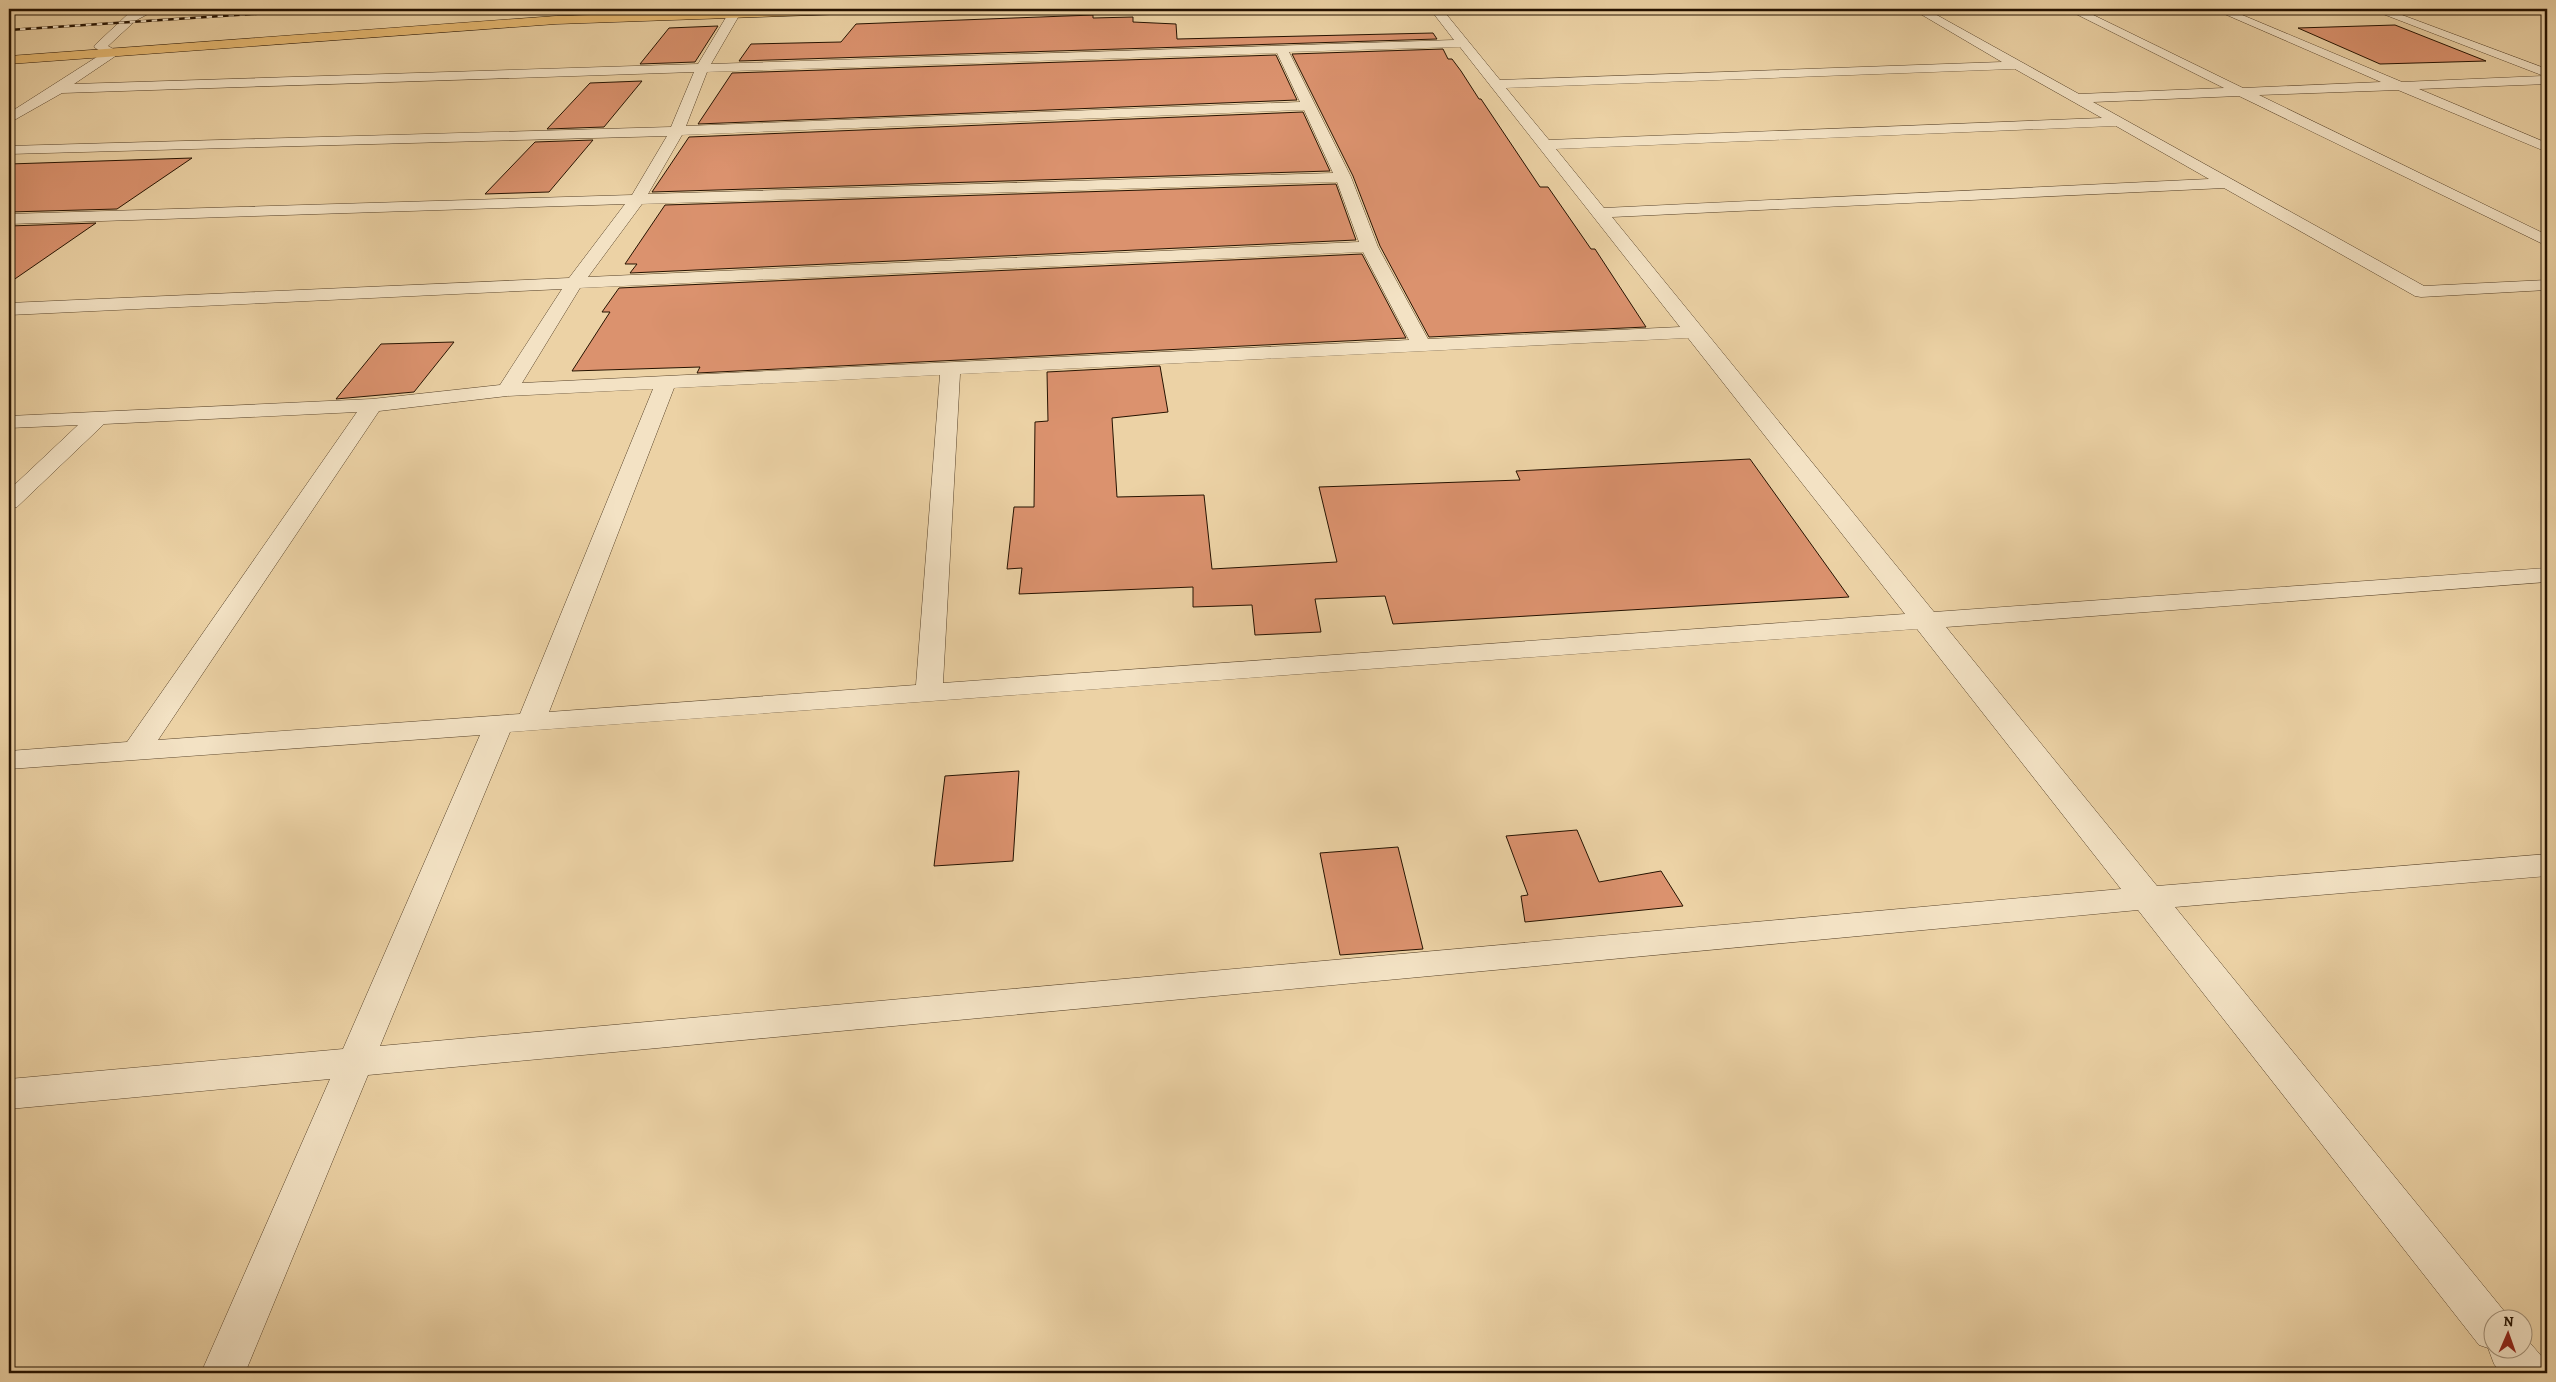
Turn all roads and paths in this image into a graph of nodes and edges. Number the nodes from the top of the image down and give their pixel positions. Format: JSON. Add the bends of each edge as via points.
{"nodes":[{"id":1,"x":151,"y":9,"type":"edge"},
{"id":2,"x":902,"y":9,"type":"edge"},
{"id":3,"x":1436,"y":9,"type":"edge"},
{"id":4,"x":1918,"y":9,"type":"edge"},
{"id":5,"x":2072,"y":9,"type":"edge"},
{"id":6,"x":2219,"y":9,"type":"edge"},
{"id":7,"x":2376,"y":9,"type":"edge"},
{"id":8,"x":734,"y":14,"type":"junction"},
{"id":9,"x":1464,"y":43,"type":"junction"},
{"id":10,"x":1281,"y":49,"type":"junction"},
{"id":11,"x":113,"y":52,"type":"junction"},
{"id":12,"x":9,"y":60,"type":"edge"},
{"id":13,"x":2017,"y":65,"type":"junction"},
{"id":14,"x":702,"y":68,"type":"junction"},
{"id":15,"x":2547,"y":73,"type":"edge"},
{"id":16,"x":2547,"y":80,"type":"edge"},
{"id":17,"x":1496,"y":84,"type":"junction"},
{"id":18,"x":2400,"y":86,"type":"junction"},
{"id":19,"x":59,"y":89,"type":"junction"},
{"id":20,"x":2242,"y":92,"type":"junction"},
{"id":21,"x":2077,"y":98,"type":"junction"},
{"id":22,"x":1308,"y":106,"type":"junction"},
{"id":23,"x":9,"y":119,"type":"edge"},
{"id":24,"x":2120,"y":122,"type":"junction"},
{"id":25,"x":677,"y":131,"type":"junction"},
{"id":26,"x":1545,"y":145,"type":"junction"},
{"id":27,"x":2547,"y":148,"type":"edge"},
{"id":28,"x":9,"y":150,"type":"edge"},
{"id":29,"x":1343,"y":176,"type":"junction"},
{"id":30,"x":2228,"y":183,"type":"junction"},
{"id":31,"x":638,"y":198,"type":"junction"},
{"id":32,"x":1599,"y":213,"type":"junction"},
{"id":33,"x":9,"y":219,"type":"edge"},
{"id":34,"x":2547,"y":241,"type":"edge"},
{"id":35,"x":1368,"y":247,"type":"junction"},
{"id":36,"x":574,"y":284,"type":"junction"},
{"id":37,"x":2547,"y":285,"type":"edge"},
{"id":38,"x":9,"y":309,"type":"edge"},
{"id":39,"x":1695,"y":332,"type":"junction"},
{"id":40,"x":1422,"y":346,"type":"junction"},
{"id":41,"x":950,"y":369,"type":"junction"},
{"id":42,"x":666,"y":383,"type":"junction"},
{"id":43,"x":507,"y":390,"type":"junction"},
{"id":44,"x":372,"y":405,"type":"junction"},
{"id":45,"x":97,"y":419,"type":"junction"},
{"id":46,"x":9,"y":422,"type":"edge"},
{"id":47,"x":9,"y":502,"type":"edge"},
{"id":48,"x":2547,"y":575,"type":"edge"},
{"id":49,"x":1925,"y":620,"type":"junction"},
{"id":50,"x":929,"y":693,"type":"junction"},
{"id":51,"x":515,"y":723,"type":"junction"},
{"id":52,"x":136,"y":751,"type":"junction"},
{"id":53,"x":9,"y":760,"type":"edge"},
{"id":54,"x":2547,"y":865,"type":"edge"},
{"id":55,"x":2147,"y":898,"type":"junction"},
{"id":56,"x":355,"y":1062,"type":"junction"},
{"id":57,"x":9,"y":1094,"type":"edge"},
{"id":58,"x":2484,"y":1319,"type":"edge"},
{"id":59,"x":2517,"y":1360,"type":"edge"},
{"id":60,"x":2547,"y":1372,"type":"edge"},
{"id":61,"x":223,"y":1373,"type":"edge"},
{"id":62,"x":2528,"y":1373,"type":"edge"},
{"id":63,"x":2539,"y":1373,"type":"edge"}],
"edges":[{"from":1,"to":11,"type":"street","via":[[131,18],[100,47]]},
{"from":2,"to":8,"type":"main road"},
{"from":3,"to":9,"type":"street"},
{"from":4,"to":13,"type":"street"},
{"from":5,"to":20,"type":"street"},
{"from":6,"to":18,"type":"street"},
{"from":7,"to":15,"type":"street"},
{"from":8,"to":11,"type":"main road","via":[[556,20]]},
{"from":8,"to":14,"type":"street"},
{"from":9,"to":10,"type":"street"},
{"from":9,"to":17,"type":"street"},
{"from":10,"to":14,"type":"street"},
{"from":10,"to":22,"type":"street"},
{"from":11,"to":12,"type":"main road"},
{"from":11,"to":19,"type":"street"},
{"from":13,"to":17,"type":"street"},
{"from":13,"to":21,"type":"street"},
{"from":14,"to":19,"type":"street"},
{"from":14,"to":25,"type":"street"},
{"from":16,"to":18,"type":"street"},
{"from":17,"to":26,"type":"street"},
{"from":18,"to":20,"type":"street"},
{"from":18,"to":27,"type":"street"},
{"from":19,"to":23,"type":"street"},
{"from":20,"to":21,"type":"street"},
{"from":20,"to":34,"type":"street"},
{"from":21,"to":24,"type":"street"},
{"from":22,"to":25,"type":"street"},
{"from":22,"to":29,"type":"street"},
{"from":24,"to":26,"type":"street"},
{"from":24,"to":30,"type":"street"},
{"from":25,"to":28,"type":"street"},
{"from":25,"to":31,"type":"street"},
{"from":26,"to":32,"type":"street"},
{"from":29,"to":31,"type":"street"},
{"from":29,"to":35,"type":"street"},
{"from":30,"to":32,"type":"street"},
{"from":30,"to":37,"type":"street","via":[[2422,292]]},
{"from":31,"to":33,"type":"street"},
{"from":31,"to":36,"type":"street"},
{"from":32,"to":39,"type":"street"},
{"from":35,"to":36,"type":"street"},
{"from":35,"to":40,"type":"street"},
{"from":36,"to":38,"type":"street"},
{"from":36,"to":43,"type":"street"},
{"from":39,"to":40,"type":"street"},
{"from":39,"to":49,"type":"street"},
{"from":40,"to":41,"type":"street"},
{"from":41,"to":42,"type":"street"},
{"from":41,"to":50,"type":"street"},
{"from":42,"to":43,"type":"street"},
{"from":42,"to":51,"type":"street"},
{"from":43,"to":44,"type":"street"},
{"from":44,"to":45,"type":"street"},
{"from":44,"to":52,"type":"street"},
{"from":45,"to":46,"type":"street"},
{"from":45,"to":47,"type":"street"},
{"from":48,"to":49,"type":"street"},
{"from":49,"to":50,"type":"street"},
{"from":49,"to":55,"type":"street"},
{"from":50,"to":51,"type":"street"},
{"from":51,"to":52,"type":"street"},
{"from":51,"to":56,"type":"street"},
{"from":52,"to":53,"type":"street"},
{"from":54,"to":55,"type":"street"},
{"from":55,"to":56,"type":"street"},
{"from":55,"to":58,"type":"street"},
{"from":56,"to":57,"type":"street"},
{"from":56,"to":61,"type":"street"},
{"from":59,"to":62,"type":"street"},
{"from":60,"to":63,"type":"street"}]}
